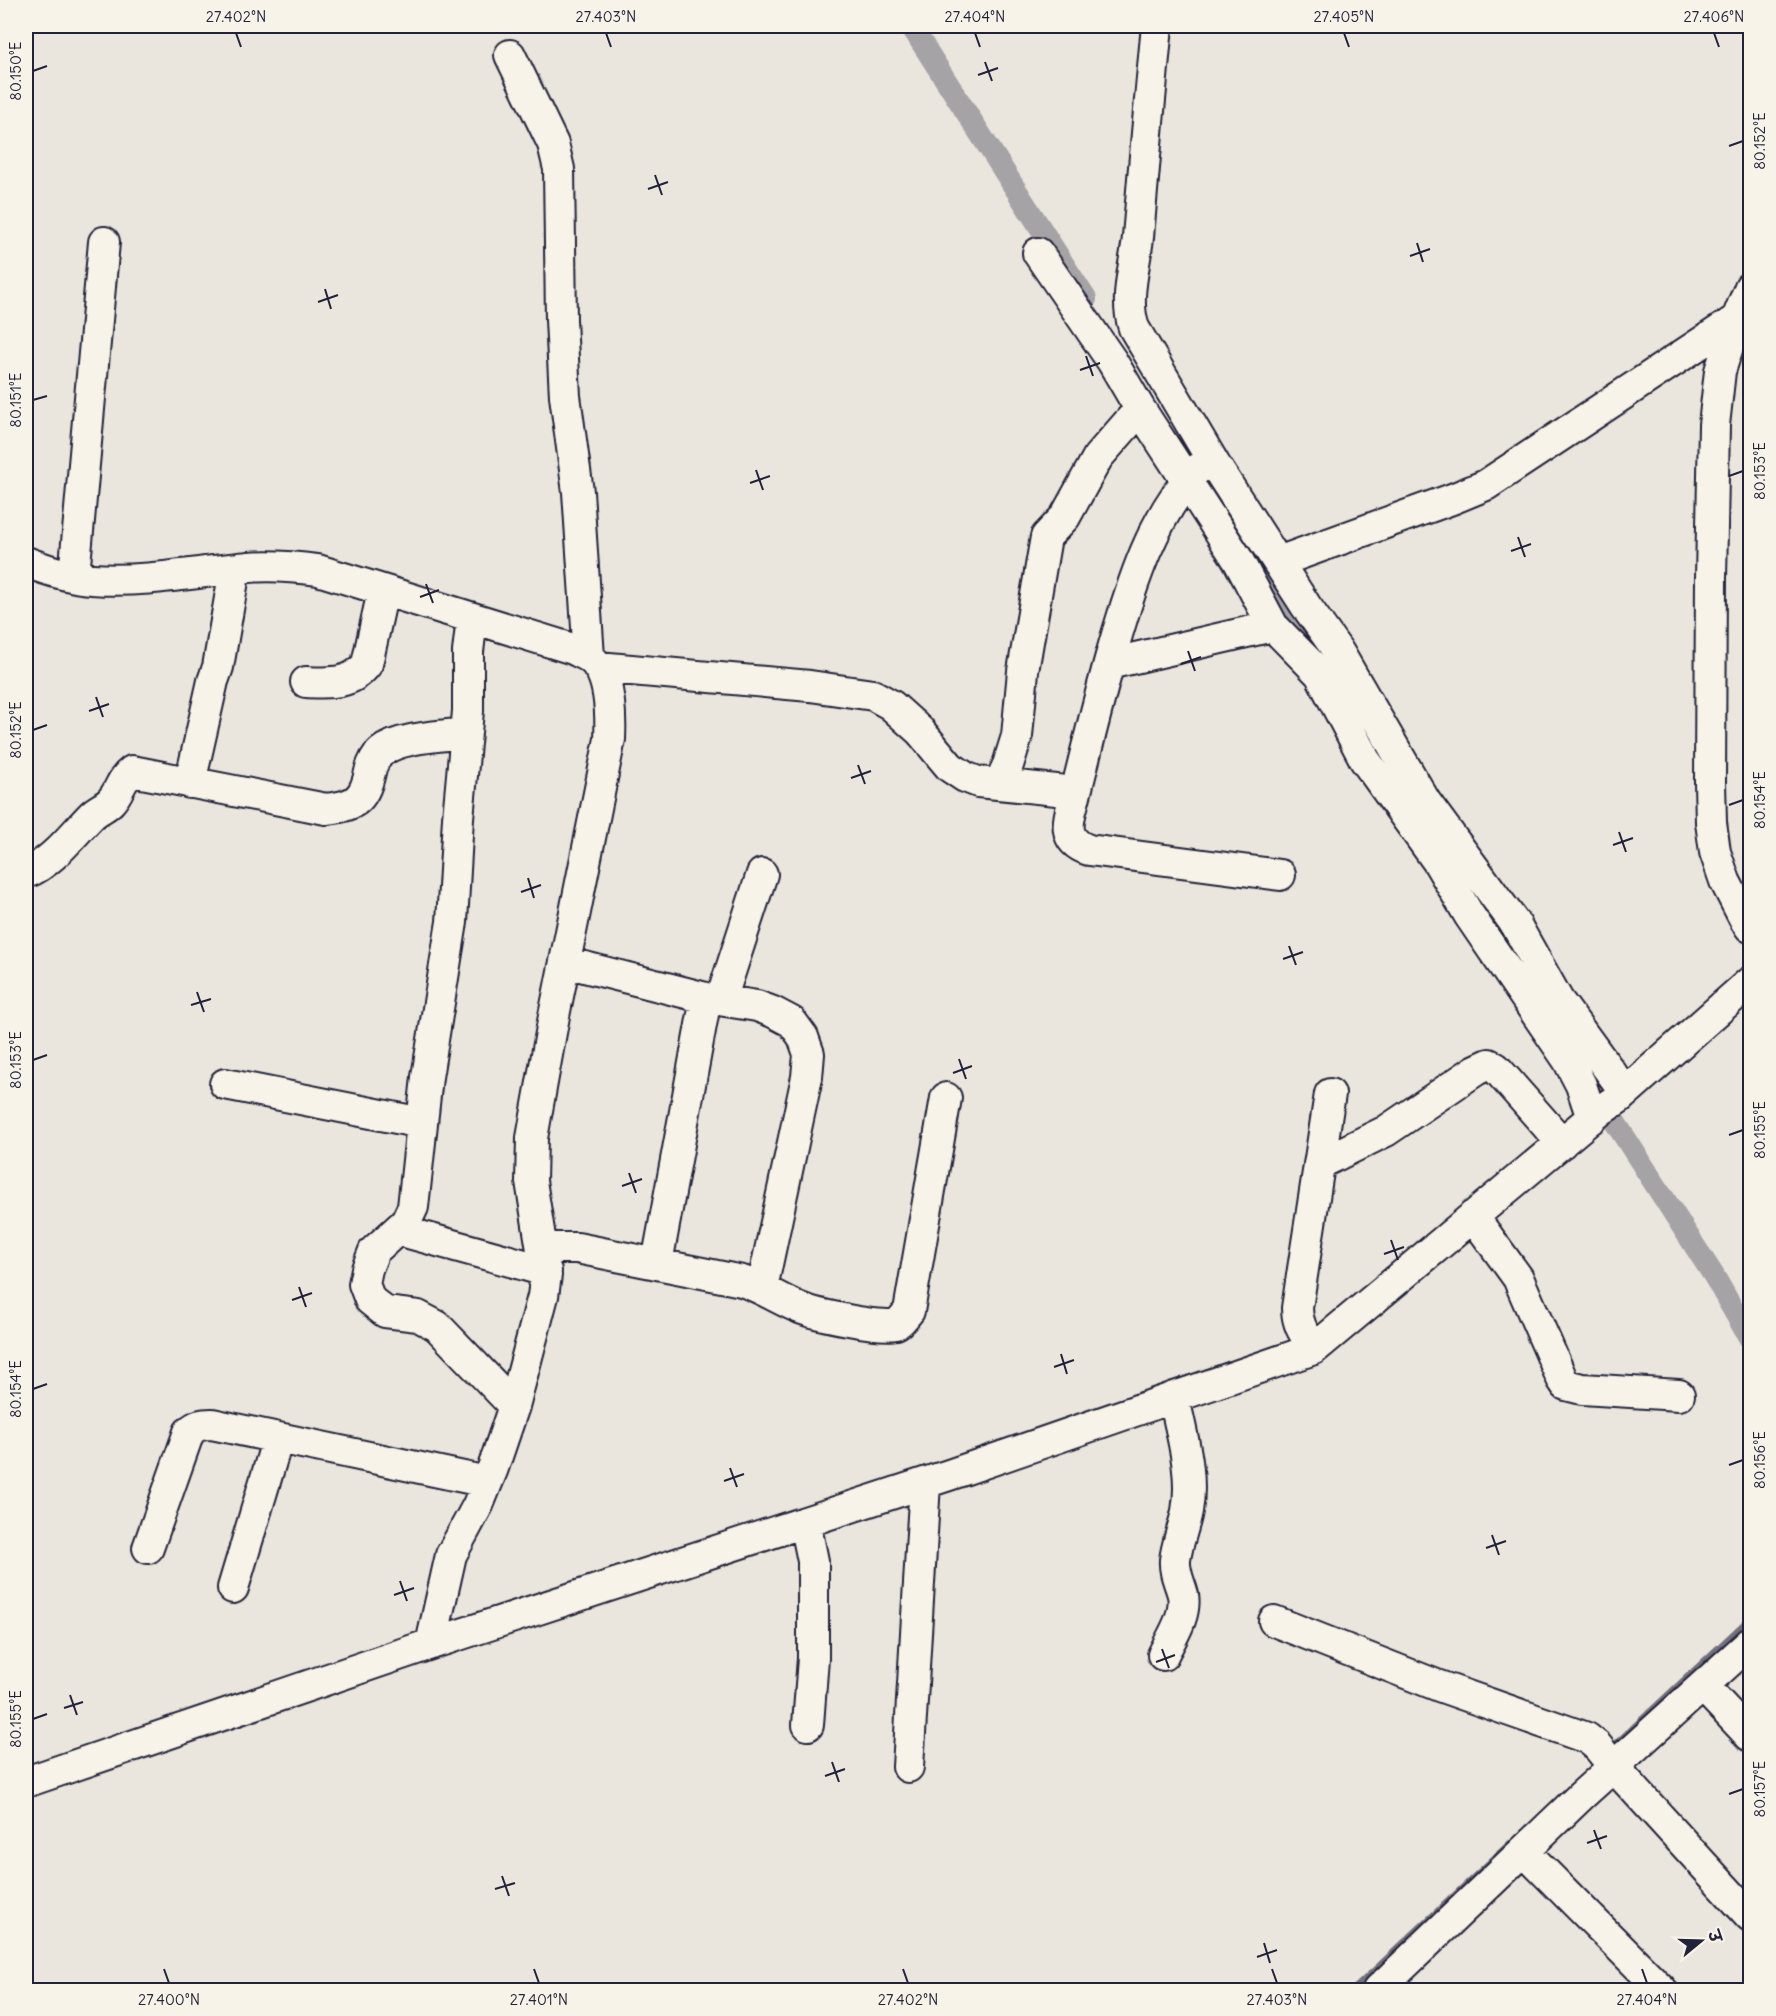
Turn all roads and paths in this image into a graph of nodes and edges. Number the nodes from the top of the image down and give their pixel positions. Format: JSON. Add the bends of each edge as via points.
{"nodes":[{"id":1,"x":1157,"y":26,"type":"edge"},
{"id":2,"x":510,"y":55,"type":"dead end"},
{"id":3,"x":104,"y":242,"type":"dead end"},
{"id":4,"x":1038,"y":253,"type":"dead end"},
{"id":5,"x":1750,"y":287,"type":"edge"},
{"id":6,"x":1737,"y":320,"type":"junction"},
{"id":7,"x":1140,"y":409,"type":"junction"},
{"id":8,"x":1197,"y":470,"type":"junction"},
{"id":9,"x":26,"y":562,"type":"edge"},
{"id":10,"x":1278,"y":562,"type":"junction"},
{"id":11,"x":235,"y":569,"type":"junction"},
{"id":12,"x":74,"y":576,"type":"junction"},
{"id":13,"x":383,"y":591,"type":"junction"},
{"id":14,"x":472,"y":618,"type":"junction"},
{"id":15,"x":1273,"y":626,"type":"junction"},
{"id":16,"x":594,"y":662,"type":"junction"},
{"id":17,"x":1109,"y":664,"type":"junction"},
{"id":18,"x":306,"y":682,"type":"dead end"},
{"id":19,"x":466,"y":733,"type":"junction"},
{"id":20,"x":190,"y":783,"type":"junction"},
{"id":21,"x":999,"y":784,"type":"junction"},
{"id":22,"x":1076,"y":792,"type":"junction"},
{"id":23,"x":26,"y":873,"type":"edge"},
{"id":24,"x":762,"y":874,"type":"dead end"},
{"id":25,"x":1280,"y":874,"type":"dead end"},
{"id":26,"x":1750,"y":927,"type":"edge"},
{"id":27,"x":565,"y":962,"type":"junction"},
{"id":28,"x":1750,"y":982,"type":"edge"},
{"id":29,"x":714,"y":999,"type":"junction"},
{"id":30,"x":225,"y":1084,"type":"dead end"},
{"id":31,"x":1330,"y":1094,"type":"dead end"},
{"id":32,"x":946,"y":1098,"type":"dead end"},
{"id":33,"x":1609,"y":1104,"type":"junction"},
{"id":34,"x":422,"y":1123,"type":"junction"},
{"id":35,"x":1562,"y":1143,"type":"junction"},
{"id":36,"x":1319,"y":1164,"type":"junction"},
{"id":37,"x":1473,"y":1216,"type":"junction"},
{"id":38,"x":398,"y":1230,"type":"junction"},
{"id":39,"x":545,"y":1260,"type":"junction"},
{"id":40,"x":657,"y":1263,"type":"junction"},
{"id":41,"x":762,"y":1288,"type":"junction"},
{"id":42,"x":1314,"y":1349,"type":"junction"},
{"id":43,"x":1678,"y":1395,"type":"dead end"},
{"id":44,"x":1174,"y":1397,"type":"junction"},
{"id":45,"x":514,"y":1406,"type":"junction"},
{"id":46,"x":278,"y":1438,"type":"junction"},
{"id":47,"x":488,"y":1482,"type":"junction"},
{"id":48,"x":925,"y":1483,"type":"junction"},
{"id":49,"x":805,"y":1522,"type":"junction"},
{"id":50,"x":147,"y":1548,"type":"dead end"},
{"id":51,"x":233,"y":1588,"type":"dead end"},
{"id":52,"x":1274,"y":1621,"type":"dead end"},
{"id":53,"x":1750,"y":1643,"type":"edge"},
{"id":54,"x":431,"y":1644,"type":"junction"},
{"id":55,"x":1162,"y":1655,"type":"dead end"},
{"id":56,"x":1703,"y":1686,"type":"junction"},
{"id":57,"x":808,"y":1725,"type":"dead end"},
{"id":58,"x":1750,"y":1736,"type":"edge"},
{"id":59,"x":1606,"y":1758,"type":"junction"},
{"id":60,"x":908,"y":1767,"type":"dead end"},
{"id":61,"x":26,"y":1782,"type":"edge"},
{"id":62,"x":1524,"y":1851,"type":"junction"},
{"id":63,"x":1750,"y":1916,"type":"edge"},
{"id":64,"x":1378,"y":1990,"type":"edge"},
{"id":65,"x":1662,"y":1990,"type":"edge"}],
"edges":[{"from":1,"to":8,"type":"street","via":[[1130,315]]},
{"from":2,"to":16,"type":"street","via":[[553,144],[559,169],[561,331]]},
{"from":3,"to":12,"type":"street"},
{"from":4,"to":7,"type":"street"},
{"from":5,"to":6,"type":"street"},
{"from":6,"to":10,"type":"street","via":[[1486,485]]},
{"from":6,"to":26,"type":"street","via":[[1720,371],[1714,425],[1710,793],[1715,852],[1725,881]]},
{"from":7,"to":8,"type":"street"},
{"from":7,"to":21,"type":"street","via":[[1098,457],[1065,517],[1046,537],[1023,671],[1017,736]]},
{"from":8,"to":10,"type":"street"},
{"from":8,"to":15,"type":"street"},
{"from":8,"to":17,"type":"street","via":[[1149,542],[1129,593]]},
{"from":9,"to":12,"type":"street"},
{"from":10,"to":33,"type":"street","via":[[1338,651],[1425,801],[1516,925]]},
{"from":11,"to":12,"type":"street","via":[[124,580]]},
{"from":11,"to":13,"type":"street","via":[[318,570]]},
{"from":11,"to":20,"type":"street","via":[[218,667]]},
{"from":13,"to":14,"type":"street"},
{"from":13,"to":18,"type":"street","via":[[367,664],[360,674],[335,684]]},
{"from":14,"to":16,"type":"street","via":[[573,649]]},
{"from":14,"to":19,"type":"street"},
{"from":15,"to":17,"type":"street"},
{"from":15,"to":33,"type":"street","via":[[1320,674],[1365,760],[1438,862],[1581,1085]]},
{"from":16,"to":21,"type":"street","via":[[873,695],[891,705],[920,731],[950,767],[978,782]]},
{"from":16,"to":27,"type":"street","via":[[609,698],[609,739]]},
{"from":17,"to":22,"type":"street"},
{"from":19,"to":20,"type":"street","via":[[402,742],[379,753],[361,797],[348,806],[326,809]]},
{"from":19,"to":34,"type":"street","via":[[452,922]]},
{"from":20,"to":23,"type":"street","via":[[132,771],[123,777],[109,804]]},
{"from":21,"to":22,"type":"street"},
{"from":22,"to":25,"type":"street","via":[[1068,824],[1073,842],[1079,847]]},
{"from":24,"to":29,"type":"street"},
{"from":27,"to":29,"type":"street"},
{"from":27,"to":39,"type":"street","via":[[532,1138],[531,1181]]},
{"from":28,"to":33,"type":"street"},
{"from":29,"to":40,"type":"street"},
{"from":29,"to":41,"type":"street","via":[[756,1006],[792,1022],[804,1037],[809,1054]]},
{"from":30,"to":34,"type":"street"},
{"from":31,"to":36,"type":"street"},
{"from":32,"to":41,"type":"street","via":[[909,1311],[903,1318],[897,1324],[881,1326],[804,1310]]},
{"from":33,"to":35,"type":"street"},
{"from":34,"to":38,"type":"street","via":[[413,1207]]},
{"from":35,"to":36,"type":"street","via":[[1489,1064],[1386,1131]]},
{"from":35,"to":37,"type":"street"},
{"from":36,"to":42,"type":"street","via":[[1297,1308],[1300,1329]]},
{"from":37,"to":42,"type":"street"},
{"from":37,"to":43,"type":"street","via":[[1518,1278],[1566,1385]]},
{"from":38,"to":39,"type":"street"},
{"from":38,"to":45,"type":"street","via":[[374,1251],[364,1284],[370,1300],[385,1312],[418,1316],[436,1326]]},
{"from":39,"to":40,"type":"street","via":[[577,1248]]},
{"from":39,"to":45,"type":"street","via":[[543,1296]]},
{"from":40,"to":41,"type":"street"},
{"from":42,"to":44,"type":"street"},
{"from":44,"to":48,"type":"street"},
{"from":44,"to":55,"type":"street","via":[[1188,1489],[1175,1561],[1184,1605]]},
{"from":45,"to":47,"type":"street"},
{"from":46,"to":47,"type":"street"},
{"from":46,"to":50,"type":"street","via":[[212,1424],[195,1426],[189,1432]]},
{"from":46,"to":51,"type":"street"},
{"from":47,"to":54,"type":"street","via":[[452,1555]]},
{"from":48,"to":49,"type":"street"},
{"from":48,"to":60,"type":"street"},
{"from":49,"to":54,"type":"street"},
{"from":49,"to":57,"type":"street","via":[[813,1561]]},
{"from":52,"to":59,"type":"street","via":[[1439,1686],[1579,1734]]},
{"from":53,"to":56,"type":"street"},
{"from":54,"to":61,"type":"street"},
{"from":56,"to":58,"type":"street"},
{"from":56,"to":59,"type":"street"},
{"from":59,"to":62,"type":"street"},
{"from":59,"to":63,"type":"street"},
{"from":62,"to":64,"type":"street"},
{"from":62,"to":65,"type":"street"}]}
